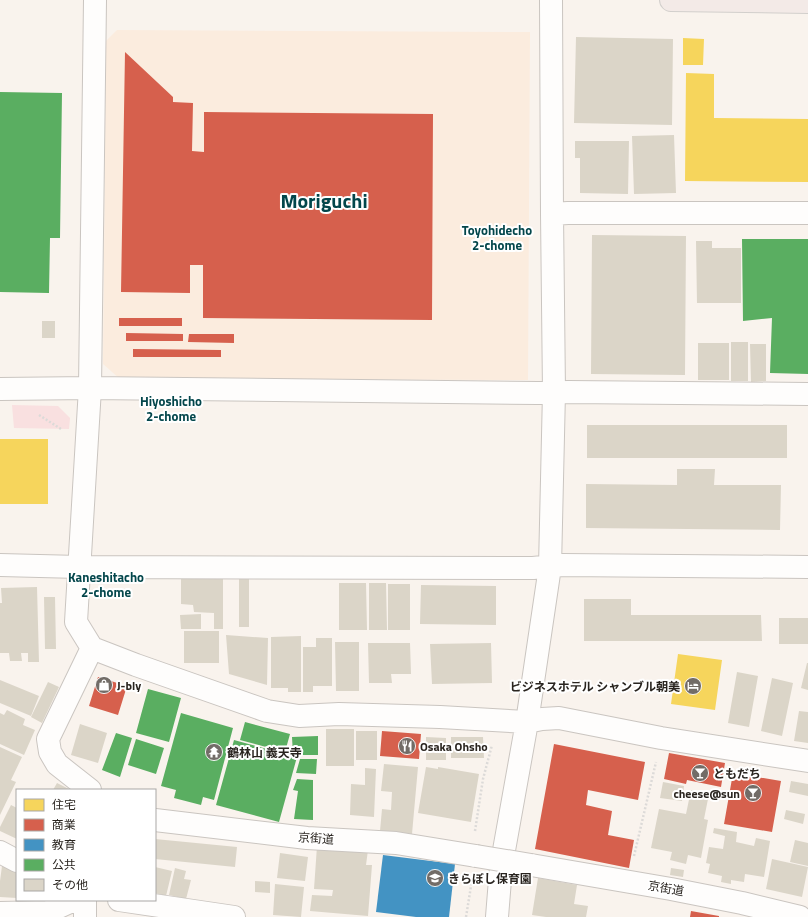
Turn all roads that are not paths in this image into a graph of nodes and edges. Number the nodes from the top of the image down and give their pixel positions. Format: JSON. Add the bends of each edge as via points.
{"nodes":[{"id":1,"x":95,"y":0,"type":"edge"},
{"id":2,"x":551,"y":0,"type":"edge"},
{"id":3,"x":671,"y":0,"type":"edge"},
{"id":4,"x":808,"y":2,"type":"edge"},
{"id":5,"x":808,"y":213,"type":"edge"},
{"id":6,"x":552,"y":214,"type":"junction"},
{"id":7,"x":90,"y":388,"type":"junction"},
{"id":8,"x":0,"y":389,"type":"edge"},
{"id":9,"x":554,"y":392,"type":"junction"},
{"id":10,"x":808,"y":394,"type":"edge"},
{"id":11,"x":0,"y":565,"type":"edge"},
{"id":12,"x":808,"y":566,"type":"edge"},
{"id":13,"x":79,"y":567,"type":"junction"},
{"id":14,"x":550,"y":567,"type":"junction"},
{"id":15,"x":92,"y":648,"type":"junction"},
{"id":16,"x":527,"y":722,"type":"junction"},
{"id":17,"x":808,"y":761,"type":"edge"},
{"id":18,"x":89,"y":789,"type":"edge"},
{"id":19,"x":156,"y":820,"type":"edge"},
{"id":20,"x":0,"y":852,"type":"edge"},
{"id":21,"x":16,"y":860,"type":"edge"},
{"id":22,"x":72,"y":901,"type":"edge"},
{"id":23,"x":85,"y":901,"type":"edge"},
{"id":24,"x":125,"y":901,"type":"edge"},
{"id":25,"x":0,"y":913,"type":"edge"},
{"id":26,"x":85,"y":917,"type":"edge"},
{"id":27,"x":234,"y":917,"type":"edge"},
{"id":28,"x":497,"y":917,"type":"edge"},
{"id":29,"x":800,"y":917,"type":"edge"}],
"edges":[{"from":1,"to":7,"type":"street"},
{"from":2,"to":6,"type":"street"},
{"from":3,"to":4,"type":"highway"},
{"from":5,"to":6,"type":"street"},
{"from":6,"to":9,"type":"street"},
{"from":7,"to":8,"type":"street"},
{"from":7,"to":9,"type":"street"},
{"from":7,"to":13,"type":"street"},
{"from":9,"to":10,"type":"street"},
{"from":9,"to":14,"type":"street"},
{"from":11,"to":13,"type":"street"},
{"from":12,"to":14,"type":"street"},
{"from":13,"to":14,"type":"street"},
{"from":13,"to":15,"type":"street","via":[[76,622]]},
{"from":14,"to":16,"type":"street"},
{"from":15,"to":16,"type":"street","via":[[267,711],[300,716],[339,714]]},
{"from":15,"to":18,"type":"street","via":[[48,739],[50,752],[57,764]]},
{"from":16,"to":17,"type":"street","via":[[559,718],[661,738]]},
{"from":16,"to":28,"type":"street","via":[[501,867]]},
{"from":19,"to":29,"type":"street","name":"京街道","bridge":true,"via":[[307,838],[396,843],[671,889]]},
{"from":20,"to":21,"type":"street"},
{"from":22,"to":25,"type":"street","via":[[48,912]]},
{"from":23,"to":26,"type":"street"},
{"from":24,"to":27,"type":"street"}]}
